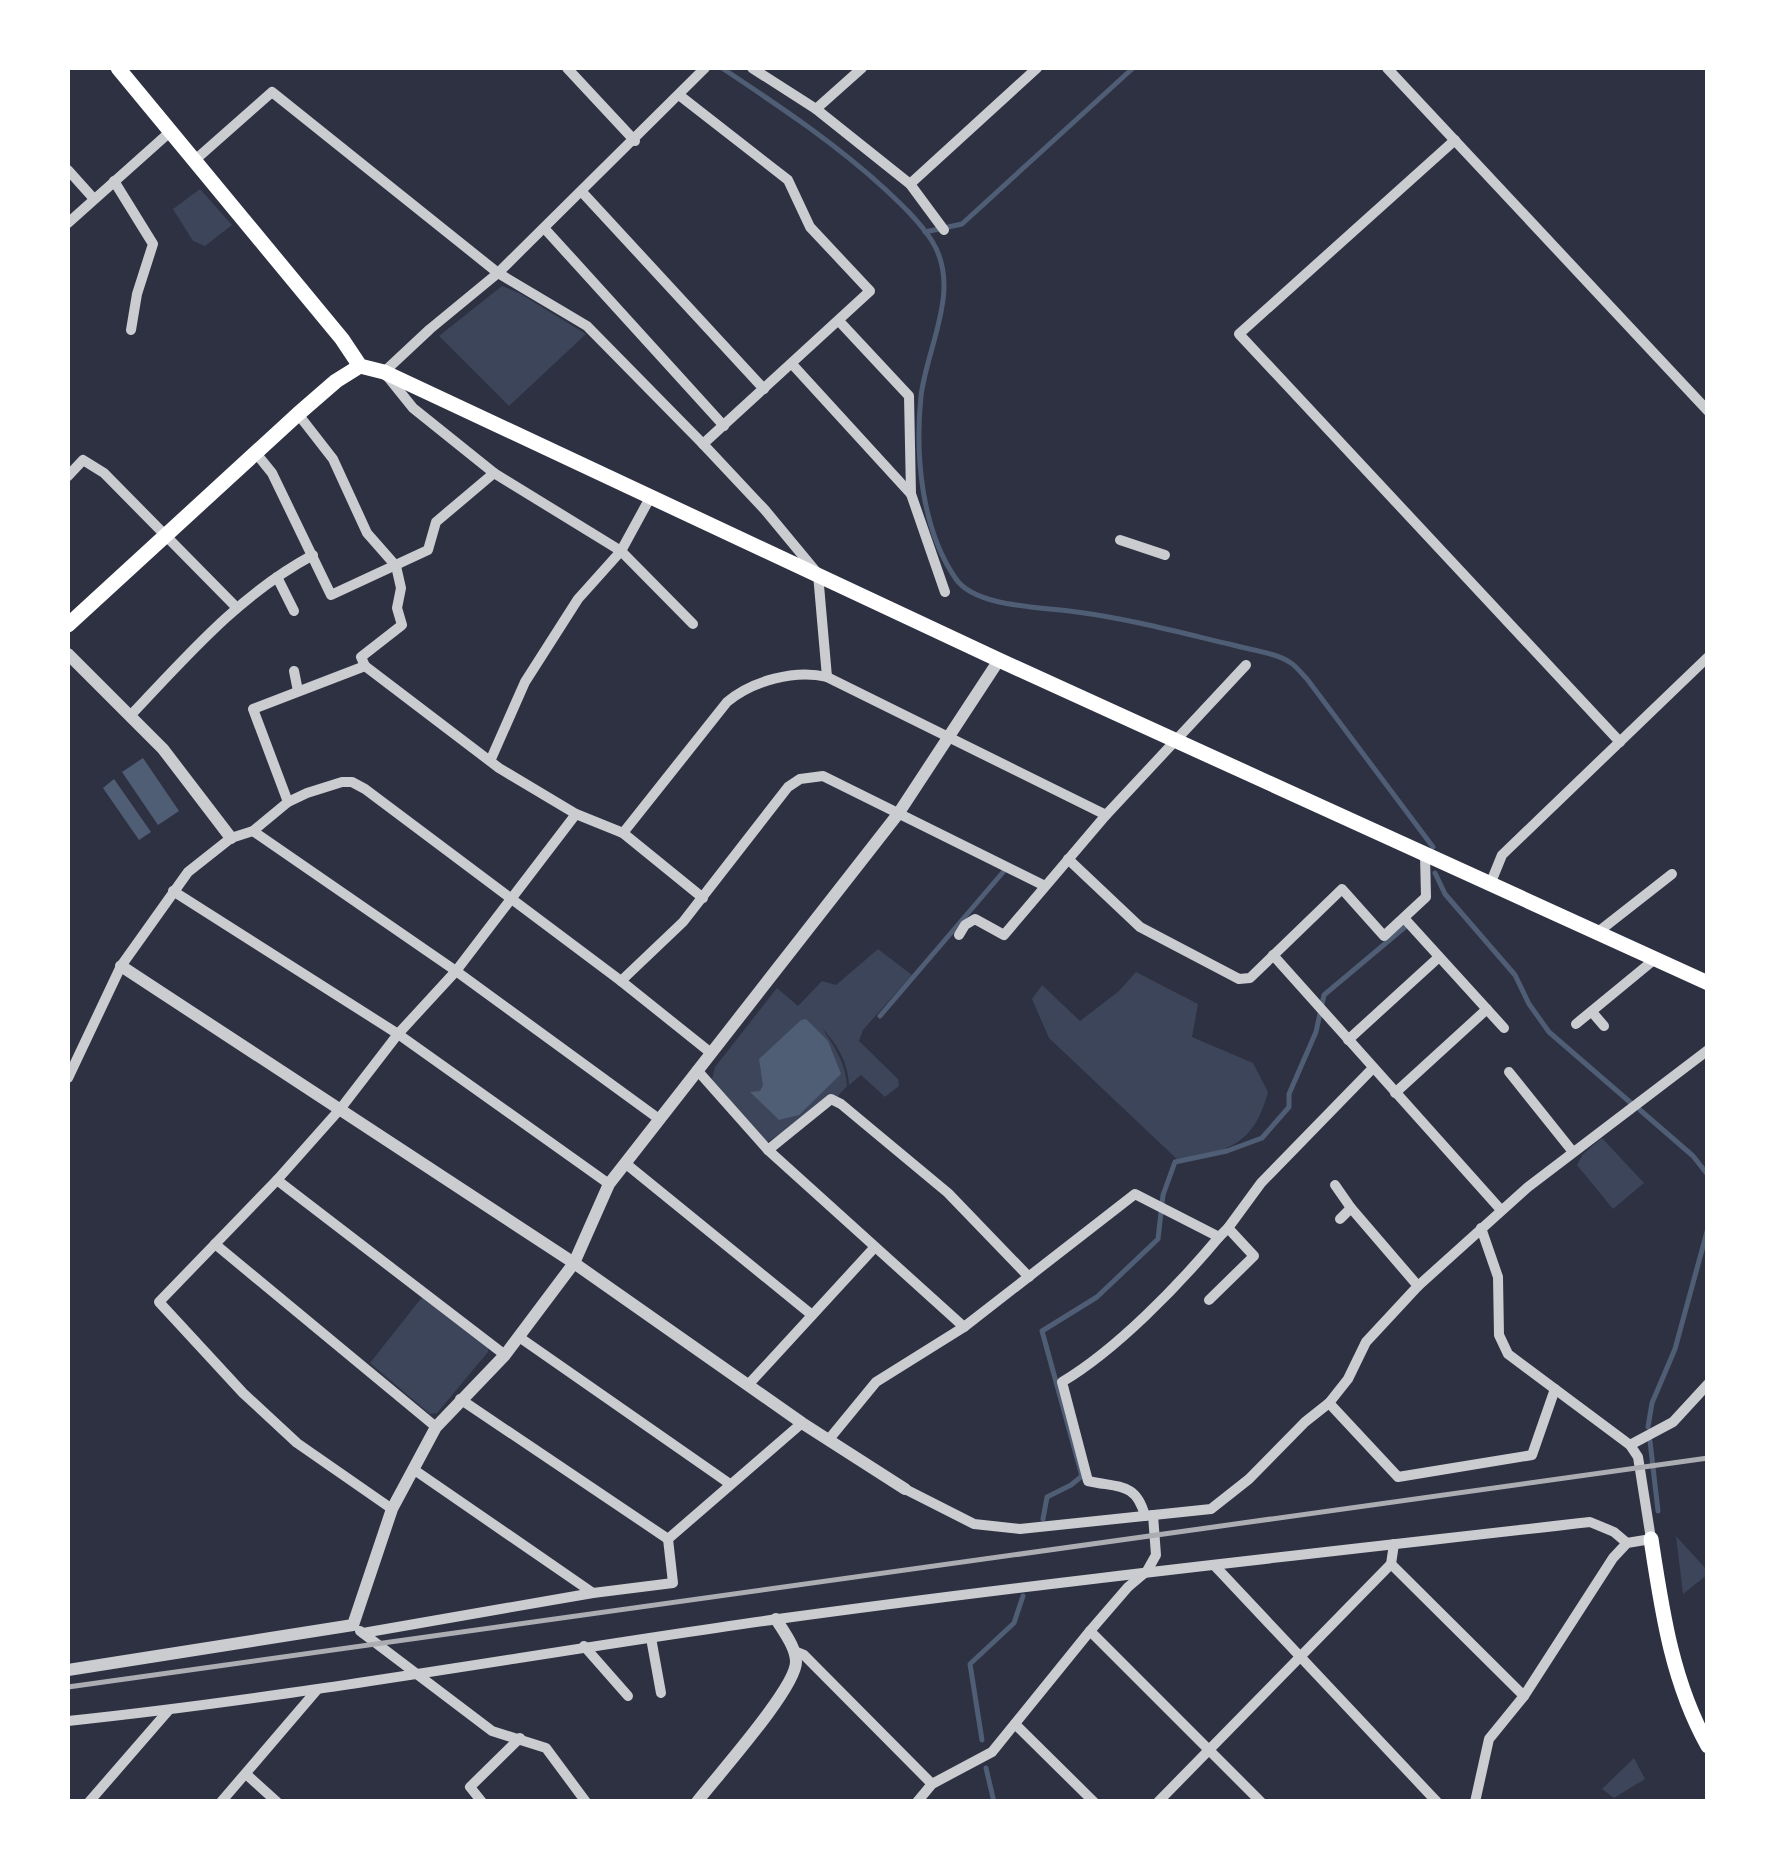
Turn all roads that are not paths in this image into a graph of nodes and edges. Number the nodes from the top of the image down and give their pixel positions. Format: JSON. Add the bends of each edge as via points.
{"nodes":[{"id":1,"x":118,"y":68,"type":"edge"},
{"id":2,"x":566,"y":68,"type":"edge"},
{"id":3,"x":752,"y":68,"type":"edge"},
{"id":4,"x":862,"y":68,"type":"edge"},
{"id":5,"x":1037,"y":68,"type":"edge"},
{"id":6,"x":1387,"y":68,"type":"edge"},
{"id":7,"x":700,"y":69,"type":"edge"},
{"id":8,"x":679,"y":94,"type":"junction"},
{"id":9,"x":816,"y":108,"type":"junction"},
{"id":10,"x":171,"y":131,"type":"junction"},
{"id":11,"x":1455,"y":140,"type":"junction"},
{"id":12,"x":635,"y":141,"type":"junction"},
{"id":13,"x":196,"y":160,"type":"junction"},
{"id":14,"x":68,"y":170,"type":"edge"},
{"id":15,"x":114,"y":181,"type":"junction"},
{"id":16,"x":910,"y":184,"type":"junction"},
{"id":17,"x":582,"y":192,"type":"junction"},
{"id":18,"x":94,"y":199,"type":"junction"},
{"id":19,"x":68,"y":223,"type":"edge"},
{"id":20,"x":545,"y":229,"type":"junction"},
{"id":21,"x":944,"y":230,"type":"dead end"},
{"id":22,"x":498,"y":273,"type":"junction"},
{"id":23,"x":839,"y":321,"type":"junction"},
{"id":24,"x":131,"y":330,"type":"dead end"},
{"id":25,"x":792,"y":364,"type":"junction"},
{"id":26,"x":360,"y":366,"type":"junction"},
{"id":27,"x":384,"y":372,"type":"junction"},
{"id":28,"x":764,"y":389,"type":"junction"},
{"id":29,"x":1708,"y":411,"type":"edge"},
{"id":30,"x":298,"y":414,"type":"junction"},
{"id":31,"x":724,"y":426,"type":"junction"},
{"id":32,"x":703,"y":444,"type":"junction"},
{"id":33,"x":255,"y":452,"type":"junction"},
{"id":34,"x":494,"y":473,"type":"junction"},
{"id":35,"x":68,"y":476,"type":"edge"},
{"id":36,"x":911,"y":494,"type":"junction"},
{"id":37,"x":651,"y":496,"type":"junction"},
{"id":38,"x":164,"y":537,"type":"junction"},
{"id":39,"x":1120,"y":540,"type":"dead end"},
{"id":40,"x":620,"y":551,"type":"junction"},
{"id":41,"x":313,"y":555,"type":"junction"},
{"id":42,"x":396,"y":566,"type":"junction"},
{"id":43,"x":1160,"y":572,"type":"dead end"},
{"id":44,"x":818,"y":574,"type":"junction"},
{"id":45,"x":277,"y":577,"type":"junction"},
{"id":46,"x":945,"y":592,"type":"dead end"},
{"id":47,"x":236,"y":608,"type":"junction"},
{"id":48,"x":294,"y":611,"type":"dead end"},
{"id":49,"x":693,"y":624,"type":"dead end"},
{"id":50,"x":68,"y":625,"type":"edge"},
{"id":51,"x":68,"y":654,"type":"edge"},
{"id":52,"x":1708,"y":657,"type":"edge"},
{"id":53,"x":998,"y":660,"type":"junction"},
{"id":54,"x":1246,"y":665,"type":"dead end"},
{"id":55,"x":365,"y":666,"type":"junction"},
{"id":56,"x":294,"y":672,"type":"dead end"},
{"id":57,"x":826,"y":677,"type":"junction"},
{"id":58,"x":298,"y":691,"type":"junction"},
{"id":59,"x":130,"y":716,"type":"junction"},
{"id":60,"x":946,"y":737,"type":"junction"},
{"id":61,"x":1177,"y":740,"type":"junction"},
{"id":62,"x":1620,"y":742,"type":"junction"},
{"id":63,"x":491,"y":759,"type":"junction"},
{"id":64,"x":288,"y":802,"type":"junction"},
{"id":65,"x":576,"y":814,"type":"junction"},
{"id":66,"x":898,"y":814,"type":"junction"},
{"id":67,"x":1106,"y":816,"type":"junction"},
{"id":68,"x":252,"y":830,"type":"junction"},
{"id":69,"x":623,"y":833,"type":"junction"},
{"id":70,"x":231,"y":838,"type":"junction"},
{"id":71,"x":1425,"y":855,"type":"junction"},
{"id":72,"x":1068,"y":859,"type":"junction"},
{"id":73,"x":1672,"y":874,"type":"dead end"},
{"id":74,"x":1490,"y":882,"type":"junction"},
{"id":75,"x":1045,"y":886,"type":"junction"},
{"id":76,"x":173,"y":892,"type":"junction"},
{"id":77,"x":511,"y":898,"type":"junction"},
{"id":78,"x":702,"y":898,"type":"junction"},
{"id":79,"x":1404,"y":918,"type":"junction"},
{"id":80,"x":1598,"y":932,"type":"junction"},
{"id":81,"x":959,"y":935,"type":"dead end"},
{"id":82,"x":1273,"y":955,"type":"junction"},
{"id":83,"x":1439,"y":957,"type":"junction"},
{"id":84,"x":1655,"y":959,"type":"junction"},
{"id":85,"x":121,"y":966,"type":"junction"},
{"id":86,"x":456,"y":971,"type":"junction"},
{"id":87,"x":621,"y":982,"type":"junction"},
{"id":88,"x":1708,"y":983,"type":"edge"},
{"id":89,"x":1487,"y":1009,"type":"junction"},
{"id":90,"x":1592,"y":1012,"type":"junction"},
{"id":91,"x":1576,"y":1024,"type":"dead end"},
{"id":92,"x":1604,"y":1026,"type":"dead end"},
{"id":93,"x":1504,"y":1028,"type":"dead end"},
{"id":94,"x":398,"y":1034,"type":"junction"},
{"id":95,"x":1348,"y":1040,"type":"junction"},
{"id":96,"x":1708,"y":1050,"type":"edge"},
{"id":97,"x":710,"y":1053,"type":"junction"},
{"id":98,"x":1373,"y":1068,"type":"junction"},
{"id":99,"x":698,"y":1070,"type":"junction"},
{"id":100,"x":1509,"y":1072,"type":"dead end"},
{"id":101,"x":68,"y":1078,"type":"edge"},
{"id":102,"x":1395,"y":1093,"type":"junction"},
{"id":103,"x":342,"y":1108,"type":"junction"},
{"id":104,"x":659,"y":1119,"type":"junction"},
{"id":105,"x":768,"y":1150,"type":"junction"},
{"id":106,"x":1572,"y":1152,"type":"junction"},
{"id":107,"x":625,"y":1163,"type":"junction"},
{"id":108,"x":277,"y":1180,"type":"junction"},
{"id":109,"x":608,"y":1184,"type":"junction"},
{"id":110,"x":1336,"y":1186,"type":"dead end"},
{"id":111,"x":1351,"y":1208,"type":"junction"},
{"id":112,"x":1502,"y":1210,"type":"junction"},
{"id":113,"x":1340,"y":1219,"type":"dead end"},
{"id":114,"x":1228,"y":1228,"type":"junction"},
{"id":115,"x":1481,"y":1228,"type":"junction"},
{"id":116,"x":1218,"y":1237,"type":"junction"},
{"id":117,"x":215,"y":1244,"type":"junction"},
{"id":118,"x":874,"y":1248,"type":"junction"},
{"id":119,"x":574,"y":1264,"type":"junction"},
{"id":120,"x":1029,"y":1277,"type":"junction"},
{"id":121,"x":1418,"y":1286,"type":"junction"},
{"id":122,"x":1209,"y":1300,"type":"dead end"},
{"id":123,"x":812,"y":1315,"type":"junction"},
{"id":124,"x":964,"y":1327,"type":"junction"},
{"id":125,"x":519,"y":1336,"type":"junction"},
{"id":126,"x":504,"y":1355,"type":"junction"},
{"id":127,"x":1708,"y":1384,"type":"edge"},
{"id":128,"x":748,"y":1385,"type":"junction"},
{"id":129,"x":1555,"y":1389,"type":"junction"},
{"id":130,"x":460,"y":1400,"type":"junction"},
{"id":131,"x":1329,"y":1403,"type":"junction"},
{"id":132,"x":802,"y":1422,"type":"junction"},
{"id":133,"x":436,"y":1427,"type":"junction"},
{"id":134,"x":830,"y":1438,"type":"junction"},
{"id":135,"x":1630,"y":1445,"type":"junction"},
{"id":136,"x":412,"y":1469,"type":"junction"},
{"id":137,"x":730,"y":1484,"type":"junction"},
{"id":138,"x":905,"y":1489,"type":"joint"},
{"id":139,"x":392,"y":1509,"type":"junction"},
{"id":140,"x":1149,"y":1516,"type":"junction"},
{"id":141,"x":668,"y":1538,"type":"junction"},
{"id":142,"x":1651,"y":1539,"type":"junction"},
{"id":143,"x":1628,"y":1543,"type":"junction"},
{"id":144,"x":1394,"y":1544,"type":"junction"},
{"id":145,"x":1391,"y":1564,"type":"junction"},
{"id":146,"x":1214,"y":1565,"type":"junction"},
{"id":147,"x":1147,"y":1571,"type":"junction"},
{"id":148,"x":593,"y":1594,"type":"junction"},
{"id":149,"x":776,"y":1620,"type":"junction"},
{"id":150,"x":358,"y":1629,"type":"junction"},
{"id":151,"x":1090,"y":1631,"type":"junction"},
{"id":152,"x":651,"y":1638,"type":"junction"},
{"id":153,"x":584,"y":1646,"type":"junction"},
{"id":154,"x":794,"y":1651,"type":"junction"},
{"id":155,"x":1299,"y":1659,"type":"junction"},
{"id":156,"x":68,"y":1670,"type":"edge"},
{"id":157,"x":416,"y":1674,"type":"junction"},
{"id":158,"x":316,"y":1690,"type":"junction"},
{"id":159,"x":661,"y":1693,"type":"dead end"},
{"id":160,"x":628,"y":1696,"type":"dead end"},
{"id":161,"x":1524,"y":1696,"type":"junction"},
{"id":162,"x":169,"y":1710,"type":"junction"},
{"id":163,"x":68,"y":1721,"type":"edge"},
{"id":164,"x":1015,"y":1724,"type":"junction"},
{"id":165,"x":520,"y":1738,"type":"junction"},
{"id":166,"x":1708,"y":1746,"type":"edge"},
{"id":167,"x":1210,"y":1749,"type":"junction"},
{"id":168,"x":246,"y":1774,"type":"junction"},
{"id":169,"x":932,"y":1784,"type":"junction"},
{"id":170,"x":1476,"y":1801,"type":"edge"},
{"id":171,"x":90,"y":1802,"type":"edge"},
{"id":172,"x":222,"y":1802,"type":"edge"},
{"id":173,"x":277,"y":1802,"type":"edge"},
{"id":174,"x":482,"y":1802,"type":"edge"},
{"id":175,"x":586,"y":1802,"type":"edge"},
{"id":176,"x":697,"y":1802,"type":"edge"},
{"id":177,"x":917,"y":1802,"type":"edge"},
{"id":178,"x":1094,"y":1802,"type":"edge"},
{"id":179,"x":1158,"y":1802,"type":"edge"},
{"id":180,"x":1261,"y":1802,"type":"edge"},
{"id":181,"x":1437,"y":1802,"type":"edge"}],
"edges":[{"from":1,"to":10,"type":"main road"},
{"from":2,"to":12,"type":"street"},
{"from":3,"to":9,"type":"street"},
{"from":4,"to":9,"type":"street"},
{"from":5,"to":16,"type":"street"},
{"from":6,"to":11,"type":"street"},
{"from":7,"to":8,"type":"street"},
{"from":8,"to":12,"type":"street"},
{"from":8,"to":23,"type":"street","via":[[788,180],[810,228],[870,291]]},
{"from":9,"to":16,"type":"street"},
{"from":10,"to":13,"type":"main road"},
{"from":10,"to":15,"type":"street"},
{"from":11,"to":29,"type":"street"},
{"from":11,"to":62,"type":"street","via":[[1238,334]]},
{"from":12,"to":17,"type":"street"},
{"from":13,"to":22,"type":"street","via":[[272,92]]},
{"from":13,"to":26,"type":"main road"},
{"from":14,"to":18,"type":"street"},
{"from":15,"to":18,"type":"street"},
{"from":15,"to":24,"type":"street","via":[[153,244]]},
{"from":16,"to":21,"type":"street"},
{"from":17,"to":20,"type":"street"},
{"from":17,"to":28,"type":"street"},
{"from":18,"to":19,"type":"street"},
{"from":20,"to":22,"type":"street"},
{"from":20,"to":31,"type":"street"},
{"from":22,"to":27,"type":"street"},
{"from":22,"to":32,"type":"street","via":[[587,326]]},
{"from":23,"to":25,"type":"street"},
{"from":23,"to":36,"type":"street","via":[[909,396]]},
{"from":25,"to":28,"type":"street"},
{"from":25,"to":36,"type":"street"},
{"from":26,"to":27,"type":"main road"},
{"from":26,"to":30,"type":"main road"},
{"from":27,"to":34,"type":"street","via":[[413,408]]},
{"from":27,"to":37,"type":"main road"},
{"from":28,"to":31,"type":"street"},
{"from":30,"to":33,"type":"main road"},
{"from":30,"to":42,"type":"street","via":[[333,459],[368,534]]},
{"from":31,"to":32,"type":"street"},
{"from":32,"to":44,"type":"street"},
{"from":33,"to":38,"type":"main road"},
{"from":33,"to":41,"type":"street"},
{"from":34,"to":40,"type":"street"},
{"from":34,"to":42,"type":"street","via":[[436,522],[428,550]]},
{"from":35,"to":38,"type":"street","via":[[83,460],[104,473]]},
{"from":36,"to":46,"type":"street"},
{"from":37,"to":40,"type":"street"},
{"from":37,"to":44,"type":"main road"},
{"from":38,"to":47,"type":"street"},
{"from":38,"to":50,"type":"main road"},
{"from":39,"to":43,"type":"street","via":[[1166,554]]},
{"from":40,"to":49,"type":"street"},
{"from":40,"to":63,"type":"street","via":[[578,599],[525,682]]},
{"from":41,"to":42,"type":"street","via":[[331,594]]},
{"from":41,"to":45,"type":"street"},
{"from":42,"to":55,"type":"street","via":[[402,626],[361,656]]},
{"from":44,"to":53,"type":"main road"},
{"from":44,"to":57,"type":"street"},
{"from":45,"to":47,"type":"street"},
{"from":45,"to":48,"type":"street"},
{"from":47,"to":59,"type":"street"},
{"from":51,"to":59,"type":"street"},
{"from":52,"to":62,"type":"street"},
{"from":53,"to":60,"type":"street"},
{"from":53,"to":61,"type":"main road"},
{"from":54,"to":61,"type":"street"},
{"from":55,"to":58,"type":"street"},
{"from":55,"to":63,"type":"street"},
{"from":56,"to":58,"type":"street"},
{"from":57,"to":60,"type":"street"},
{"from":57,"to":69,"type":"street","via":[[792,675],[738,693]]},
{"from":58,"to":64,"type":"street","via":[[253,708]]},
{"from":59,"to":70,"type":"street","via":[[163,748]]},
{"from":60,"to":66,"type":"street"},
{"from":60,"to":67,"type":"street"},
{"from":61,"to":67,"type":"street"},
{"from":61,"to":71,"type":"main road"},
{"from":62,"to":74,"type":"street","via":[[1502,855]]},
{"from":63,"to":65,"type":"street"},
{"from":64,"to":68,"type":"street"},
{"from":64,"to":77,"type":"street","via":[[352,782]]},
{"from":65,"to":69,"type":"street"},
{"from":65,"to":77,"type":"street"},
{"from":66,"to":75,"type":"street"},
{"from":66,"to":78,"type":"street","via":[[823,776],[800,778]]},
{"from":66,"to":97,"type":"street"},
{"from":67,"to":72,"type":"street"},
{"from":68,"to":70,"type":"street"},
{"from":68,"to":86,"type":"street"},
{"from":69,"to":78,"type":"street"},
{"from":70,"to":76,"type":"street"},
{"from":71,"to":74,"type":"main road"},
{"from":71,"to":79,"type":"street","via":[[1426,897]]},
{"from":72,"to":75,"type":"street"},
{"from":72,"to":82,"type":"street","via":[[1140,927],[1239,979],[1250,978]]},
{"from":73,"to":80,"type":"street"},
{"from":74,"to":80,"type":"main road"},
{"from":75,"to":81,"type":"street","via":[[1004,935],[976,918]]},
{"from":76,"to":85,"type":"street"},
{"from":76,"to":94,"type":"street"},
{"from":77,"to":86,"type":"street"},
{"from":77,"to":87,"type":"street"},
{"from":78,"to":87,"type":"street"},
{"from":79,"to":82,"type":"street","via":[[1384,936],[1342,888]]},
{"from":79,"to":83,"type":"street"},
{"from":80,"to":84,"type":"main road"},
{"from":82,"to":95,"type":"street"},
{"from":83,"to":89,"type":"street"},
{"from":83,"to":95,"type":"street"},
{"from":84,"to":88,"type":"main road"},
{"from":84,"to":90,"type":"street"},
{"from":85,"to":101,"type":"street"},
{"from":85,"to":103,"type":"street"},
{"from":86,"to":94,"type":"street"},
{"from":86,"to":104,"type":"street"},
{"from":87,"to":97,"type":"street"},
{"from":89,"to":93,"type":"street"},
{"from":89,"to":102,"type":"street"},
{"from":90,"to":91,"type":"street"},
{"from":90,"to":92,"type":"street"},
{"from":94,"to":103,"type":"street"},
{"from":94,"to":109,"type":"street"},
{"from":95,"to":98,"type":"street"},
{"from":96,"to":106,"type":"street"},
{"from":97,"to":99,"type":"street"},
{"from":98,"to":102,"type":"street"},
{"from":98,"to":114,"type":"street","via":[[1260,1183]]},
{"from":99,"to":104,"type":"street"},
{"from":99,"to":105,"type":"street"},
{"from":100,"to":106,"type":"street"},
{"from":102,"to":112,"type":"street"},
{"from":103,"to":108,"type":"street"},
{"from":103,"to":119,"type":"street"},
{"from":104,"to":107,"type":"street"},
{"from":105,"to":118,"type":"street"},
{"from":105,"to":120,"type":"street","via":[[830,1099],[841,1104],[948,1193]]},
{"from":106,"to":112,"type":"street"},
{"from":107,"to":109,"type":"street"},
{"from":107,"to":123,"type":"street"},
{"from":108,"to":117,"type":"street"},
{"from":108,"to":126,"type":"street"},
{"from":109,"to":119,"type":"street"},
{"from":110,"to":111,"type":"street"},
{"from":111,"to":113,"type":"street"},
{"from":111,"to":121,"type":"street"},
{"from":112,"to":115,"type":"street"},
{"from":114,"to":116,"type":"street"},
{"from":114,"to":122,"type":"street","via":[[1254,1256]]},
{"from":115,"to":121,"type":"street"},
{"from":115,"to":129,"type":"street","via":[[1498,1277],[1499,1335],[1508,1354]]},
{"from":116,"to":120,"type":"street","via":[[1135,1194]]},
{"from":116,"to":140,"type":"street","via":[[1194,1268],[1086,1368],[1062,1382],[1088,1481],[1134,1491]]},
{"from":117,"to":133,"type":"street"},
{"from":117,"to":139,"type":"street","via":[[159,1302],[297,1443]]},
{"from":118,"to":123,"type":"street"},
{"from":118,"to":124,"type":"street"},
{"from":119,"to":125,"type":"street"},
{"from":119,"to":128,"type":"street"},
{"from":120,"to":124,"type":"street"},
{"from":121,"to":131,"type":"street","via":[[1366,1342]]},
{"from":123,"to":128,"type":"street"},
{"from":124,"to":134,"type":"street","via":[[876,1382]]},
{"from":125,"to":126,"type":"street"},
{"from":125,"to":137,"type":"street"},
{"from":126,"to":130,"type":"street"},
{"from":127,"to":135,"type":"street","via":[[1673,1422]]},
{"from":128,"to":132,"type":"street"},
{"from":129,"to":131,"type":"street","via":[[1532,1455],[1398,1477]]},
{"from":129,"to":135,"type":"street"},
{"from":130,"to":133,"type":"street"},
{"from":130,"to":141,"type":"street"},
{"from":131,"to":140,"type":"street","via":[[1211,1510]]},
{"from":132,"to":134,"type":"street"},
{"from":132,"to":137,"type":"street"},
{"from":133,"to":136,"type":"street"},
{"from":134,"to":138,"type":"street"},
{"from":135,"to":142,"type":"street","via":[[1638,1457]]},
{"from":136,"to":139,"type":"street"},
{"from":136,"to":148,"type":"street"},
{"from":137,"to":141,"type":"street"},
{"from":138,"to":140,"type":"street","via":[[974,1524],[1020,1529]]},
{"from":139,"to":150,"type":"street"},
{"from":140,"to":147,"type":"street","via":[[1156,1555]]},
{"from":141,"to":148,"type":"street","via":[[673,1584]]},
{"from":142,"to":143,"type":"street"},
{"from":142,"to":166,"type":"main road","via":[[1668,1644]]},
{"from":143,"to":144,"type":"street","via":[[1590,1522]]},
{"from":143,"to":161,"type":"street"},
{"from":144,"to":145,"type":"street"},
{"from":144,"to":146,"type":"street"},
{"from":145,"to":155,"type":"street"},
{"from":145,"to":161,"type":"street"},
{"from":146,"to":147,"type":"street"},
{"from":146,"to":155,"type":"street"},
{"from":147,"to":149,"type":"street"},
{"from":147,"to":151,"type":"street"},
{"from":148,"to":150,"type":"street"},
{"from":149,"to":152,"type":"street"},
{"from":149,"to":154,"type":"street"},
{"from":150,"to":156,"type":"street"},
{"from":150,"to":157,"type":"street"},
{"from":151,"to":164,"type":"street"},
{"from":151,"to":167,"type":"street"},
{"from":152,"to":153,"type":"street"},
{"from":152,"to":159,"type":"street"},
{"from":153,"to":157,"type":"street"},
{"from":153,"to":160,"type":"street"},
{"from":154,"to":169,"type":"street"},
{"from":154,"to":176,"type":"street","via":[[793,1674],[781,1694]]},
{"from":155,"to":167,"type":"street"},
{"from":155,"to":181,"type":"street"},
{"from":157,"to":158,"type":"street"},
{"from":157,"to":165,"type":"street","via":[[492,1730]]},
{"from":158,"to":162,"type":"street"},
{"from":158,"to":168,"type":"street"},
{"from":161,"to":170,"type":"street","via":[[1489,1739]]},
{"from":162,"to":163,"type":"street"},
{"from":162,"to":171,"type":"street"},
{"from":164,"to":169,"type":"street","via":[[992,1752]]},
{"from":164,"to":178,"type":"street"},
{"from":165,"to":174,"type":"street","via":[[470,1787]]},
{"from":165,"to":175,"type":"street","via":[[546,1748]]},
{"from":167,"to":179,"type":"street"},
{"from":167,"to":180,"type":"street"},
{"from":168,"to":172,"type":"street"},
{"from":168,"to":173,"type":"street"},
{"from":169,"to":177,"type":"street"}]}
